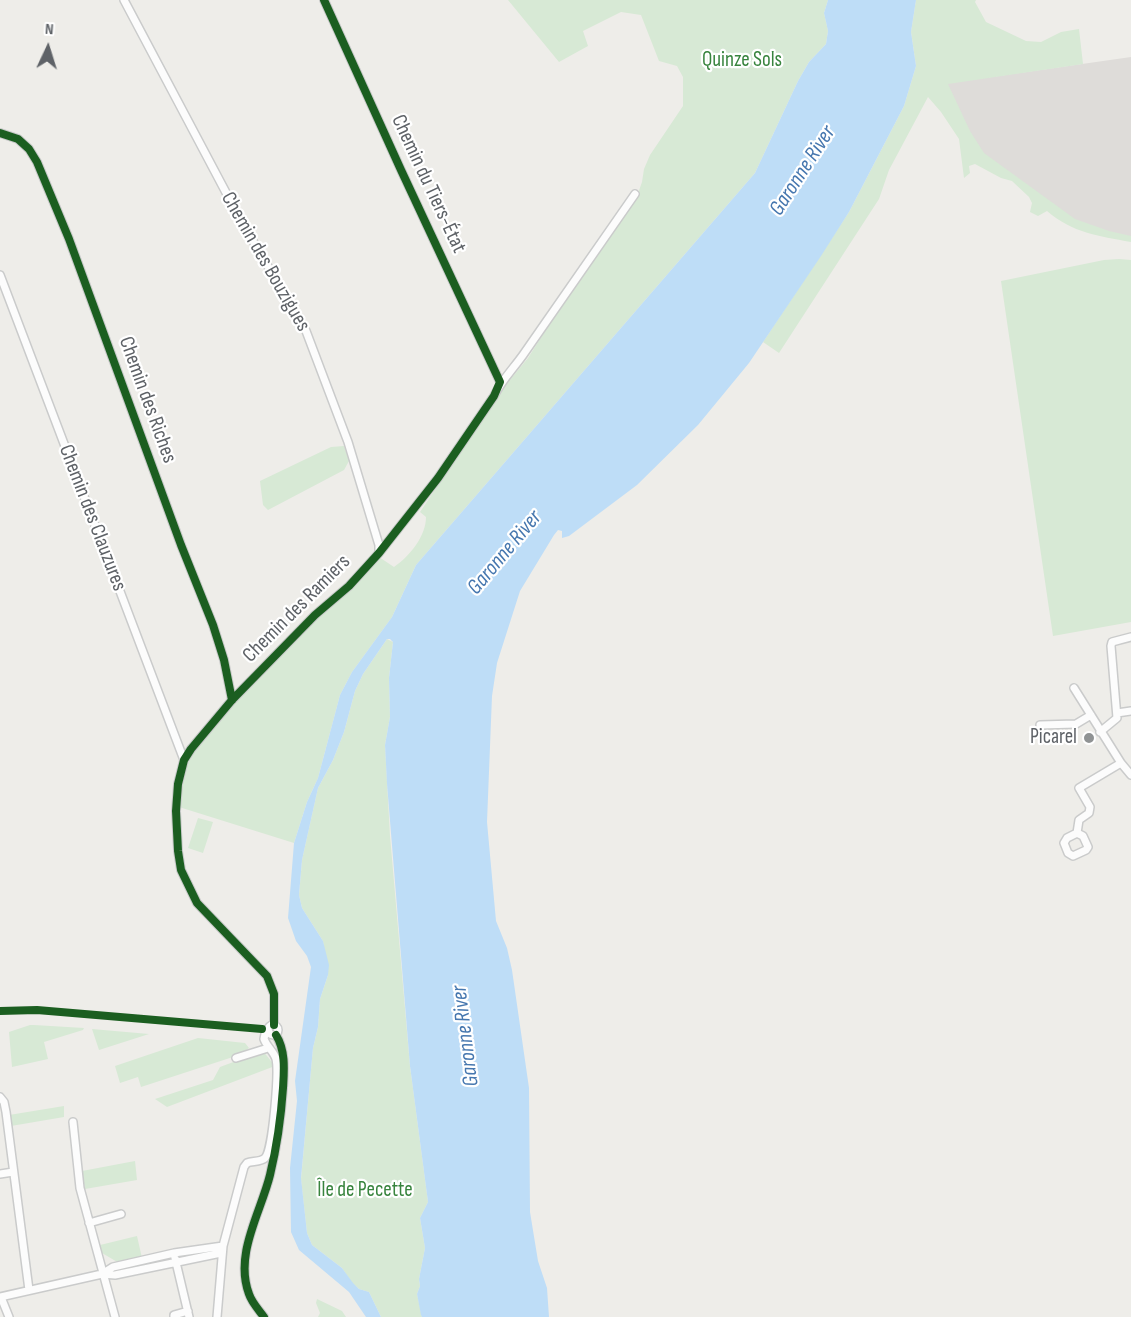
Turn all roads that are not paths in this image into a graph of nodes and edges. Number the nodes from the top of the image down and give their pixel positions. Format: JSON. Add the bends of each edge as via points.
{"nodes":[{"id":1,"x":124,"y":0,"type":"edge"},
{"id":2,"x":324,"y":0,"type":"edge"},
{"id":3,"x":0,"y":133,"type":"edge"},
{"id":4,"x":635,"y":194,"type":"dead end"},
{"id":5,"x":0,"y":275,"type":"edge"},
{"id":6,"x":500,"y":382,"type":"junction"},
{"id":7,"x":376,"y":536,"type":"junction"},
{"id":8,"x":390,"y":540,"type":"junction"},
{"id":9,"x":379,"y":553,"type":"junction"},
{"id":10,"x":1131,"y":637,"type":"edge"},
{"id":11,"x":1074,"y":688,"type":"dead end"},
{"id":12,"x":231,"y":700,"type":"junction"},
{"id":13,"x":1131,"y":711,"type":"edge"},
{"id":14,"x":1117,"y":713,"type":"junction"},
{"id":15,"x":1091,"y":715,"type":"junction"},
{"id":16,"x":1040,"y":725,"type":"dead end"},
{"id":17,"x":1100,"y":732,"type":"junction"},
{"id":18,"x":184,"y":760,"type":"junction"},
{"id":19,"x":1121,"y":763,"type":"junction"},
{"id":20,"x":1131,"y":775,"type":"edge"},
{"id":21,"x":1077,"y":833,"type":"dead end"},
{"id":22,"x":273,"y":1031,"type":"junction"},
{"id":23,"x":268,"y":1048,"type":"junction"},
{"id":24,"x":236,"y":1058,"type":"dead end"},
{"id":25,"x":2,"y":1099,"type":"edge"},
{"id":26,"x":73,"y":1122,"type":"dead end"},
{"id":27,"x":13,"y":1172,"type":"junction"},
{"id":28,"x":0,"y":1174,"type":"edge"},
{"id":29,"x":121,"y":1214,"type":"dead end"},
{"id":30,"x":89,"y":1223,"type":"junction"},
{"id":31,"x":222,"y":1249,"type":"junction"},
{"id":32,"x":174,"y":1253,"type":"junction"},
{"id":33,"x":146,"y":1259,"type":"junction"},
{"id":34,"x":176,"y":1262,"type":"junction"},
{"id":35,"x":149,"y":1268,"type":"junction"},
{"id":36,"x":102,"y":1274,"type":"junction"},
{"id":37,"x":29,"y":1290,"type":"junction"},
{"id":38,"x":0,"y":1297,"type":"edge"},
{"id":39,"x":188,"y":1314,"type":"edge"},
{"id":40,"x":9,"y":1317,"type":"edge"},
{"id":41,"x":115,"y":1317,"type":"edge"},
{"id":42,"x":174,"y":1317,"type":"edge"},
{"id":43,"x":217,"y":1317,"type":"edge"},
{"id":44,"x":264,"y":1317,"type":"edge"}],
"edges":[{"from":1,"to":7,"type":"street","name":"Chemin des Bouzigues","via":[[240,219],[306,331],[348,442]]},
{"from":2,"to":6,"type":"street","name":"Chemin du Tiers-État"},
{"from":3,"to":12,"type":"street","name":"Chemin des Riches","via":[[18,139],[29,149],[60,217],[213,625]]},
{"from":4,"to":6,"type":"street","name":"Chemin des Ramiers","via":[[510,374]]},
{"from":5,"to":18,"type":"street","name":"Chemin des Clauzures"},
{"from":6,"to":8,"type":"street","name":"Chemin des Ramiers","via":[[438,478]]},
{"from":7,"to":8,"type":"street"},
{"from":7,"to":9,"type":"street","name":"Chemin des Bouzigues"},
{"from":8,"to":9,"type":"street","name":"Chemin des Ramiers"},
{"from":9,"to":12,"type":"street","name":"Chemin des Ramiers"},
{"from":10,"to":14,"type":"street","via":[[1112,642],[1111,646]]},
{"from":11,"to":15,"type":"street"},
{"from":12,"to":18,"type":"street","name":"Chemin des Ramiers"},
{"from":13,"to":14,"type":"street"},
{"from":14,"to":17,"type":"street","via":[[1115,722]]},
{"from":15,"to":16,"type":"street","via":[[1076,724]]},
{"from":15,"to":17,"type":"street"},
{"from":17,"to":19,"type":"street"},
{"from":18,"to":22,"type":"street","name":"Chemin des Ramiers","via":[[176,812],[181,870],[197,903],[267,975],[274,994]]},
{"from":19,"to":20,"type":"street"},
{"from":19,"to":21,"type":"street","via":[[1079,788],[1090,807],[1089,813],[1079,820]]},
{"from":22,"to":23,"type":"street","via":[[265,1034]]},
{"from":22,"to":44,"type":"street","name":"Chemin des Ramiers","via":[[283,1058],[281,1111],[270,1176],[249,1238],[245,1270],[249,1295]]},
{"from":23,"to":24,"type":"street"},
{"from":23,"to":31,"type":"street","via":[[274,1054],[277,1069],[268,1154],[244,1167]]},
{"from":25,"to":27,"type":"street"},
{"from":26,"to":30,"type":"street","via":[[80,1188]]},
{"from":27,"to":28,"type":"street"},
{"from":27,"to":37,"type":"street"},
{"from":29,"to":30,"type":"street"},
{"from":30,"to":36,"type":"street"},
{"from":31,"to":32,"type":"street"},
{"from":31,"to":34,"type":"street"},
{"from":31,"to":43,"type":"street"},
{"from":32,"to":33,"type":"street"},
{"from":32,"to":34,"type":"street"},
{"from":33,"to":35,"type":"street"},
{"from":33,"to":36,"type":"street","via":[[113,1267]]},
{"from":34,"to":35,"type":"street"},
{"from":34,"to":39,"type":"street"},
{"from":35,"to":36,"type":"street"},
{"from":36,"to":37,"type":"street"},
{"from":36,"to":41,"type":"street"},
{"from":37,"to":38,"type":"street"},
{"from":38,"to":40,"type":"street"},
{"from":39,"to":42,"type":"street"}]}
